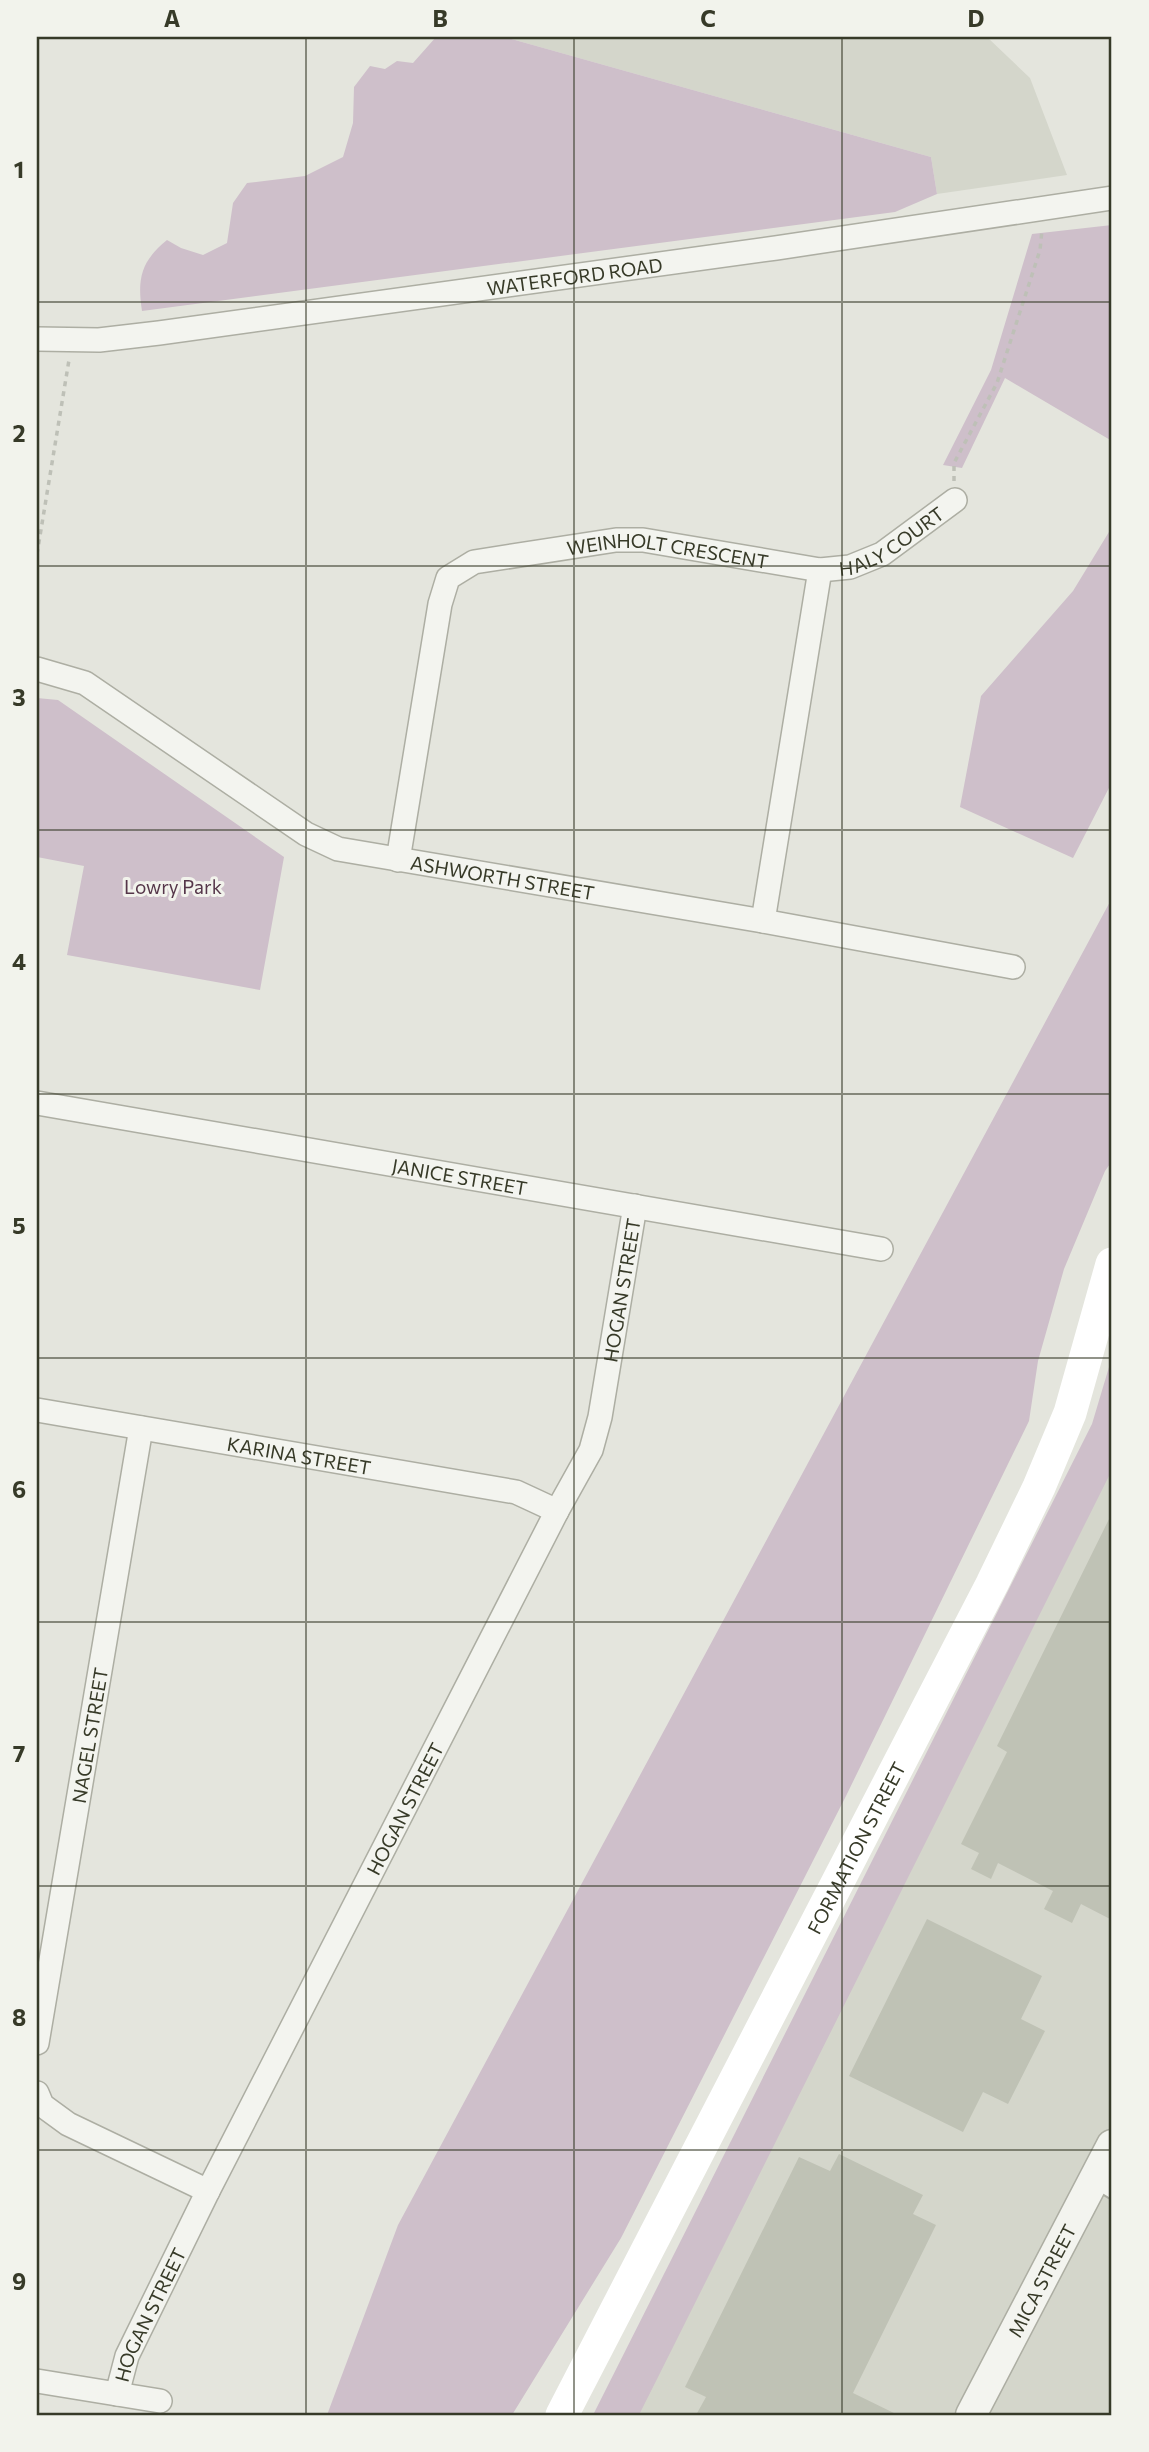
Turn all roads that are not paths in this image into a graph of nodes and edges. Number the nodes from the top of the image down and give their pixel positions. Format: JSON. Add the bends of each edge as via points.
{"nodes":[{"id":1,"x":1112,"y":198,"type":"edge"},
{"id":2,"x":37,"y":339,"type":"edge"},
{"id":3,"x":955,"y":500,"type":"road end"},
{"id":4,"x":820,"y":570,"type":"junction"},
{"id":5,"x":37,"y":669,"type":"edge"},
{"id":6,"x":398,"y":860,"type":"junction"},
{"id":7,"x":763,"y":921,"type":"junction"},
{"id":8,"x":1013,"y":967,"type":"dead end"},
{"id":9,"x":37,"y":1103,"type":"edge"},
{"id":10,"x":635,"y":1206,"type":"junction"},
{"id":11,"x":881,"y":1249,"type":"dead end"},
{"id":12,"x":1112,"y":1264,"type":"edge"},
{"id":13,"x":37,"y":1410,"type":"edge"},
{"id":14,"x":141,"y":1428,"type":"junction"},
{"id":15,"x":557,"y":1511,"type":"junction"},
{"id":16,"x":37,"y":2043,"type":"edge"},
{"id":17,"x":37,"y":2093,"type":"edge"},
{"id":18,"x":1112,"y":2145,"type":"edge"},
{"id":19,"x":1103,"y":2186,"type":"edge"},
{"id":20,"x":208,"y":2191,"type":"junction"},
{"id":21,"x":37,"y":2381,"type":"edge"},
{"id":22,"x":117,"y":2394,"type":"junction"},
{"id":23,"x":160,"y":2401,"type":"dead end"},
{"id":24,"x":562,"y":2415,"type":"edge"},
{"id":25,"x":971,"y":2415,"type":"edge"}],
"edges":[{"from":1,"to":2,"type":"street","name":"WATERFORD ROAD","via":[[123,337]]},
{"from":3,"to":4,"type":"street","name":"HALY COURT","via":[[882,554],[850,567]]},
{"from":4,"to":6,"type":"street","name":"WEINHOLT CRESCENT","via":[[643,540],[617,540],[474,562],[448,578]]},
{"from":4,"to":7,"type":"street"},
{"from":5,"to":6,"type":"street","name":"ASHWORTH STREET","via":[[85,683],[306,834],[338,849]]},
{"from":6,"to":7,"type":"street","name":"ASHWORTH STREET"},
{"from":7,"to":8,"type":"street","name":"ASHWORTH STREET"},
{"from":9,"to":10,"type":"street","name":"JANICE STREET"},
{"from":10,"to":11,"type":"street","name":"JANICE STREET"},
{"from":10,"to":15,"type":"street","name":"HOGAN STREET","via":[[592,1450]]},
{"from":12,"to":24,"type":"main road","name":"FORMATION STREET","via":[[1070,1413],[1039,1487]]},
{"from":13,"to":14,"type":"street","name":"KARINA STREET"},
{"from":14,"to":15,"type":"street","name":"KARINA STREET","via":[[516,1492]]},
{"from":14,"to":16,"type":"street","name":"NAGEL STREET"},
{"from":15,"to":20,"type":"street","name":"HOGAN STREET"},
{"from":17,"to":20,"type":"street","via":[[42,2105],[68,2124]]},
{"from":18,"to":19,"type":"street","name":"MICA STREET"},
{"from":19,"to":25,"type":"street","name":"MICA STREET"},
{"from":20,"to":22,"type":"street","name":"HOGAN STREET","via":[[127,2356]]},
{"from":21,"to":22,"type":"street"},
{"from":22,"to":23,"type":"street"}]}
